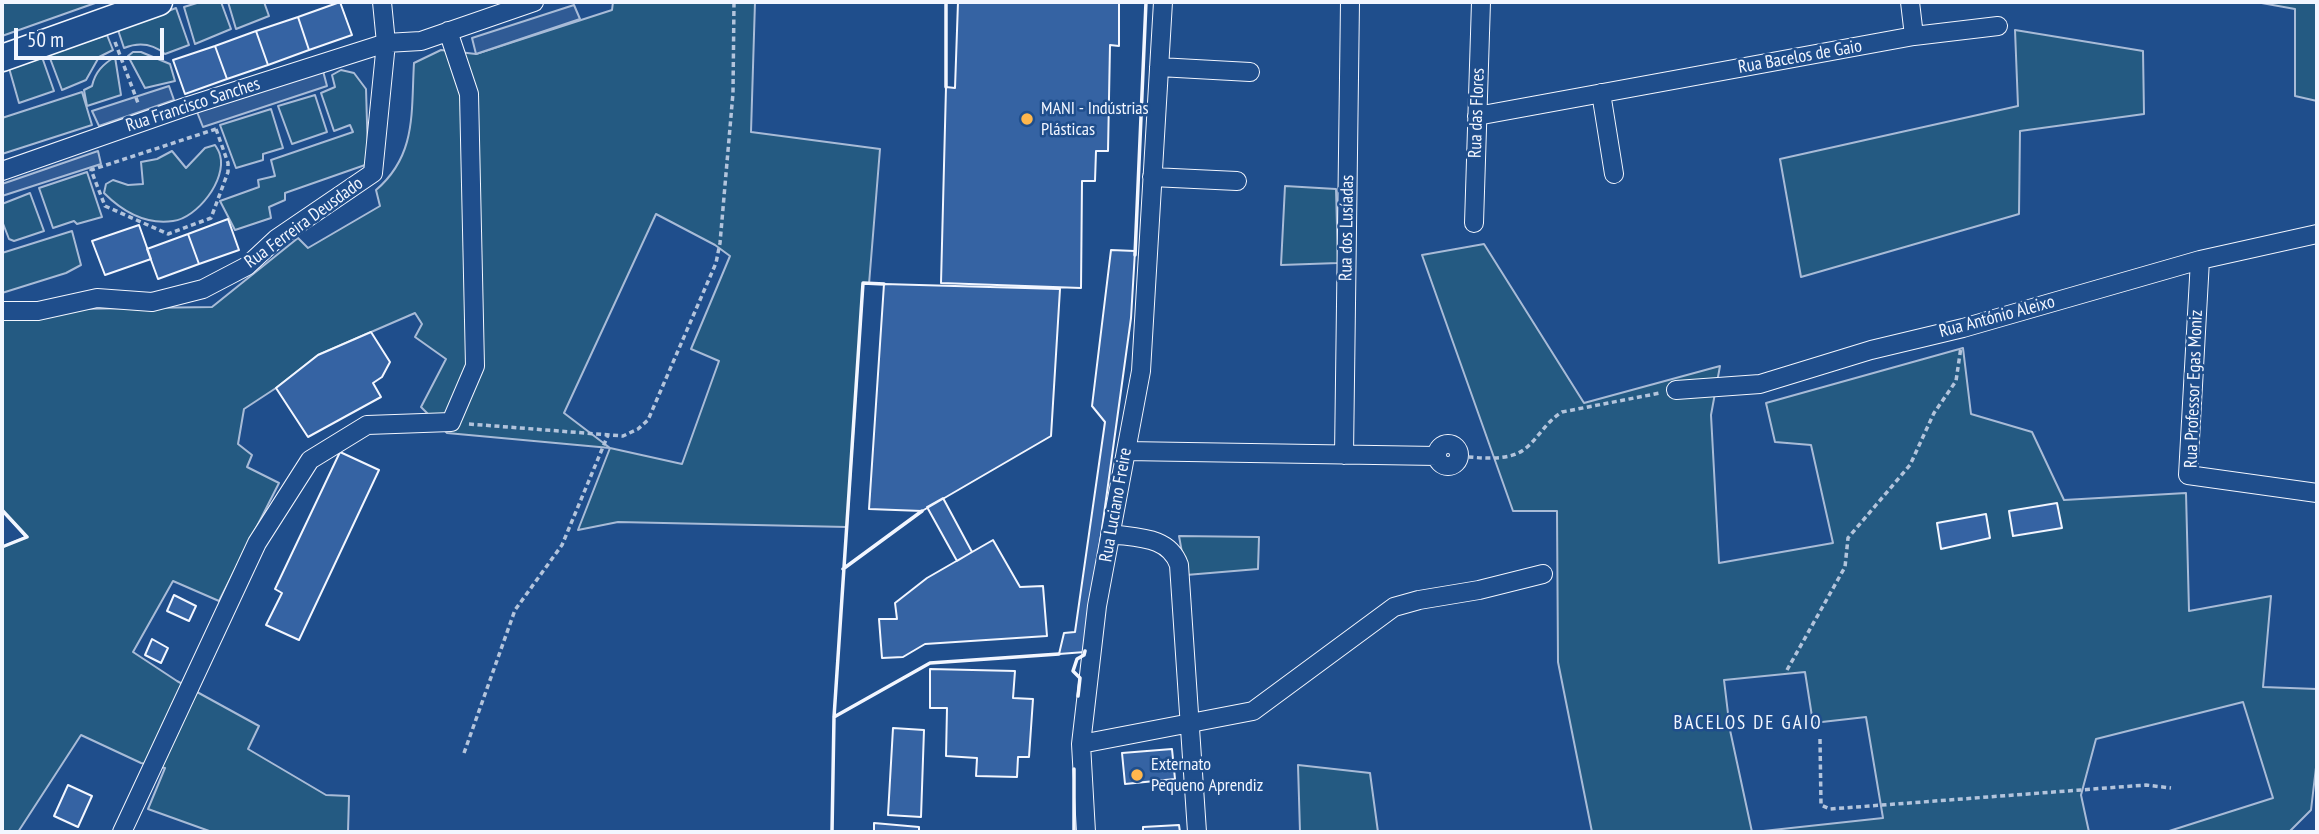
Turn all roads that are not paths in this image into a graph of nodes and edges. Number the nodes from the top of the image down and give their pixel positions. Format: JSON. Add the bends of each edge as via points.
{"nodes":[{"id":1,"x":159,"y":2,"type":"edge"},
{"id":2,"x":534,"y":2,"type":"edge"},
{"id":3,"x":1163,"y":2,"type":"edge"},
{"id":4,"x":1349,"y":2,"type":"edge"},
{"id":5,"x":1481,"y":2,"type":"edge"},
{"id":6,"x":1910,"y":2,"type":"edge"},
{"id":7,"x":381,"y":7,"type":"edge"},
{"id":8,"x":1998,"y":26,"type":"dead end"},
{"id":9,"x":449,"y":32,"type":"junction"},
{"id":10,"x":1914,"y":36,"type":"junction"},
{"id":11,"x":386,"y":43,"type":"junction"},
{"id":12,"x":2,"y":58,"type":"edge"},
{"id":13,"x":1159,"y":67,"type":"junction"},
{"id":14,"x":1250,"y":72,"type":"dead end"},
{"id":15,"x":1601,"y":93,"type":"junction"},
{"id":16,"x":1477,"y":116,"type":"junction"},
{"id":17,"x":2,"y":171,"type":"edge"},
{"id":18,"x":1614,"y":174,"type":"dead end"},
{"id":19,"x":1152,"y":177,"type":"junction"},
{"id":20,"x":1237,"y":181,"type":"dead end"},
{"id":21,"x":1474,"y":223,"type":"dead end"},
{"id":22,"x":2317,"y":234,"type":"edge"},
{"id":23,"x":2200,"y":260,"type":"junction"},
{"id":24,"x":2,"y":311,"type":"edge"},
{"id":25,"x":1676,"y":390,"type":"road end"},
{"id":26,"x":1126,"y":452,"type":"junction"},
{"id":27,"x":1344,"y":455,"type":"junction"},
{"id":28,"x":1460,"y":456,"type":"road end"},
{"id":29,"x":2317,"y":492,"type":"edge"},
{"id":30,"x":1111,"y":534,"type":"junction"},
{"id":31,"x":1543,"y":574,"type":"dead end"},
{"id":32,"x":1188,"y":724,"type":"junction"},
{"id":33,"x":1081,"y":744,"type":"junction"},
{"id":34,"x":122,"y":832,"type":"edge"},
{"id":35,"x":1086,"y":832,"type":"edge"},
{"id":36,"x":1197,"y":832,"type":"edge"}],
"edges":[{"from":1,"to":12,"type":"street"},
{"from":2,"to":9,"type":"street","name":"Rua Francisco Sanches"},
{"from":3,"to":13,"type":"street","name":"Rua Luciano Freire"},
{"from":4,"to":27,"type":"street","name":"Rua dos Lusíadas"},
{"from":5,"to":16,"type":"street","name":"Rua das Flores"},
{"from":6,"to":10,"type":"street"},
{"from":7,"to":11,"type":"street","name":"Rua Ferreira Deusdado"},
{"from":8,"to":10,"type":"street","name":"Rua Bacelos de Gaio"},
{"from":9,"to":11,"type":"street","name":"Rua Francisco Sanches","via":[[421,41]]},
{"from":9,"to":34,"type":"street","via":[[469,93],[475,366],[451,422],[367,425],[310,460],[257,543]]},
{"from":10,"to":15,"type":"street","name":"Rua Bacelos de Gaio"},
{"from":11,"to":17,"type":"street","name":"Rua Francisco Sanches"},
{"from":11,"to":24,"type":"street","name":"Rua Ferreira Deusdado","via":[[373,173],[276,239],[247,266],[203,289],[152,302],[97,298],[38,311]]},
{"from":13,"to":14,"type":"street"},
{"from":13,"to":19,"type":"street","name":"Rua Luciano Freire"},
{"from":15,"to":16,"type":"street","name":"Rua Bacelos de Gaio"},
{"from":15,"to":18,"type":"street"},
{"from":16,"to":21,"type":"street","name":"Rua das Flores"},
{"from":19,"to":20,"type":"street"},
{"from":19,"to":26,"type":"street","name":"Rua Luciano Freire","via":[[1141,371]]},
{"from":22,"to":23,"type":"street","name":"Rua António Aleixo"},
{"from":23,"to":25,"type":"street","name":"Rua António Aleixo","via":[[1760,384]]},
{"from":23,"to":29,"type":"street","name":"Rua Professor Egas Moniz","via":[[2188,475]]},
{"from":26,"to":27,"type":"street"},
{"from":26,"to":30,"type":"street","name":"Rua Luciano Freire"},
{"from":27,"to":28,"type":"street","via":[[1437,456],[1441,446],[1448,444],[1457,448]]},
{"from":30,"to":32,"type":"street","via":[[1147,539],[1175,553]]},
{"from":30,"to":33,"type":"street","name":"Rua Luciano Freire","via":[[1097,606]]},
{"from":31,"to":32,"type":"street","via":[[1394,607],[1253,712]]},
{"from":32,"to":33,"type":"street"},
{"from":32,"to":36,"type":"street"},
{"from":33,"to":35,"type":"street","name":"Rua Luciano Freire"}]}
